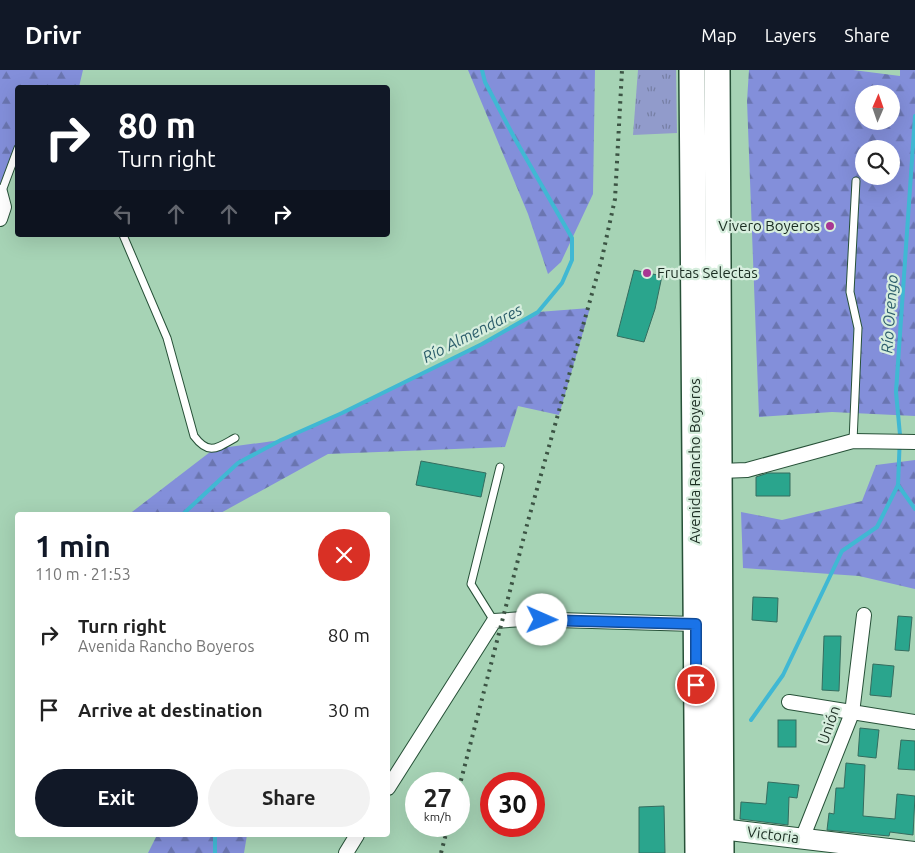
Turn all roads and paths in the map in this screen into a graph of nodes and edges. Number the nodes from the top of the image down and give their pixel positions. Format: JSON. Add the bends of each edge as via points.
{"nodes":[{"id":1,"x":692,"y":70,"type":"edge"},
{"id":2,"x":717,"y":70,"type":"edge"},
{"id":3,"x":15,"y":156,"type":"edge"},
{"id":4,"x":856,"y":185,"type":"edge"},
{"id":5,"x":1,"y":192,"type":"edge"},
{"id":6,"x":0,"y":219,"type":"edge"},
{"id":7,"x":124,"y":237,"type":"edge"},
{"id":8,"x":236,"y":438,"type":"dead end"},
{"id":9,"x":854,"y":441,"type":"junction"},
{"id":10,"x":915,"y":442,"type":"edge"},
{"id":11,"x":500,"y":466,"type":"dead end"},
{"id":12,"x":720,"y":471,"type":"junction"},
{"id":13,"x":864,"y":615,"type":"dead end"},
{"id":14,"x":494,"y":622,"type":"junction"},
{"id":15,"x":696,"y":624,"type":"junction"},
{"id":16,"x":789,"y":702,"type":"dead end"},
{"id":17,"x":852,"y":713,"type":"junction"},
{"id":18,"x":915,"y":722,"type":"edge"},
{"id":19,"x":390,"y":785,"type":"edge"},
{"id":20,"x":356,"y":837,"type":"edge"},
{"id":21,"x":802,"y":839,"type":"junction"},
{"id":22,"x":721,"y":841,"type":"edge"},
{"id":23,"x":915,"y":852,"type":"edge"},
{"id":24,"x":346,"y":853,"type":"edge"},
{"id":25,"x":698,"y":853,"type":"edge"}],
"edges":[{"from":1,"to":15,"type":"highway","name":"Avenida Rancho Boyeros"},
{"from":2,"to":12,"type":"highway","name":"Avenida Rancho Boyeros"},
{"from":3,"to":5,"type":"lane"},
{"from":4,"to":9,"type":"lane","via":[[850,292],[858,328]]},
{"from":5,"to":6,"type":"street","via":[[4,207]]},
{"from":7,"to":8,"type":"lane","via":[[167,338],[194,436],[202,447],[214,449]]},
{"from":9,"to":10,"type":"street"},
{"from":9,"to":12,"type":"street","via":[[747,470]]},
{"from":11,"to":14,"type":"lane","via":[[470,584]]},
{"from":12,"to":22,"type":"highway","name":"Avenida Rancho Boyeros"},
{"from":13,"to":17,"type":"street","name":"Unión"},
{"from":14,"to":15,"type":"street","via":[[523,619]]},
{"from":14,"to":19,"type":"street"},
{"from":15,"to":25,"type":"highway","name":"Avenida Rancho Boyeros"},
{"from":16,"to":17,"type":"street"},
{"from":17,"to":18,"type":"street"},
{"from":17,"to":21,"type":"street","name":"Unión"},
{"from":20,"to":24,"type":"street"},
{"from":21,"to":22,"type":"street","name":"Victoria"},
{"from":21,"to":23,"type":"street","name":"Victoria"}]}
